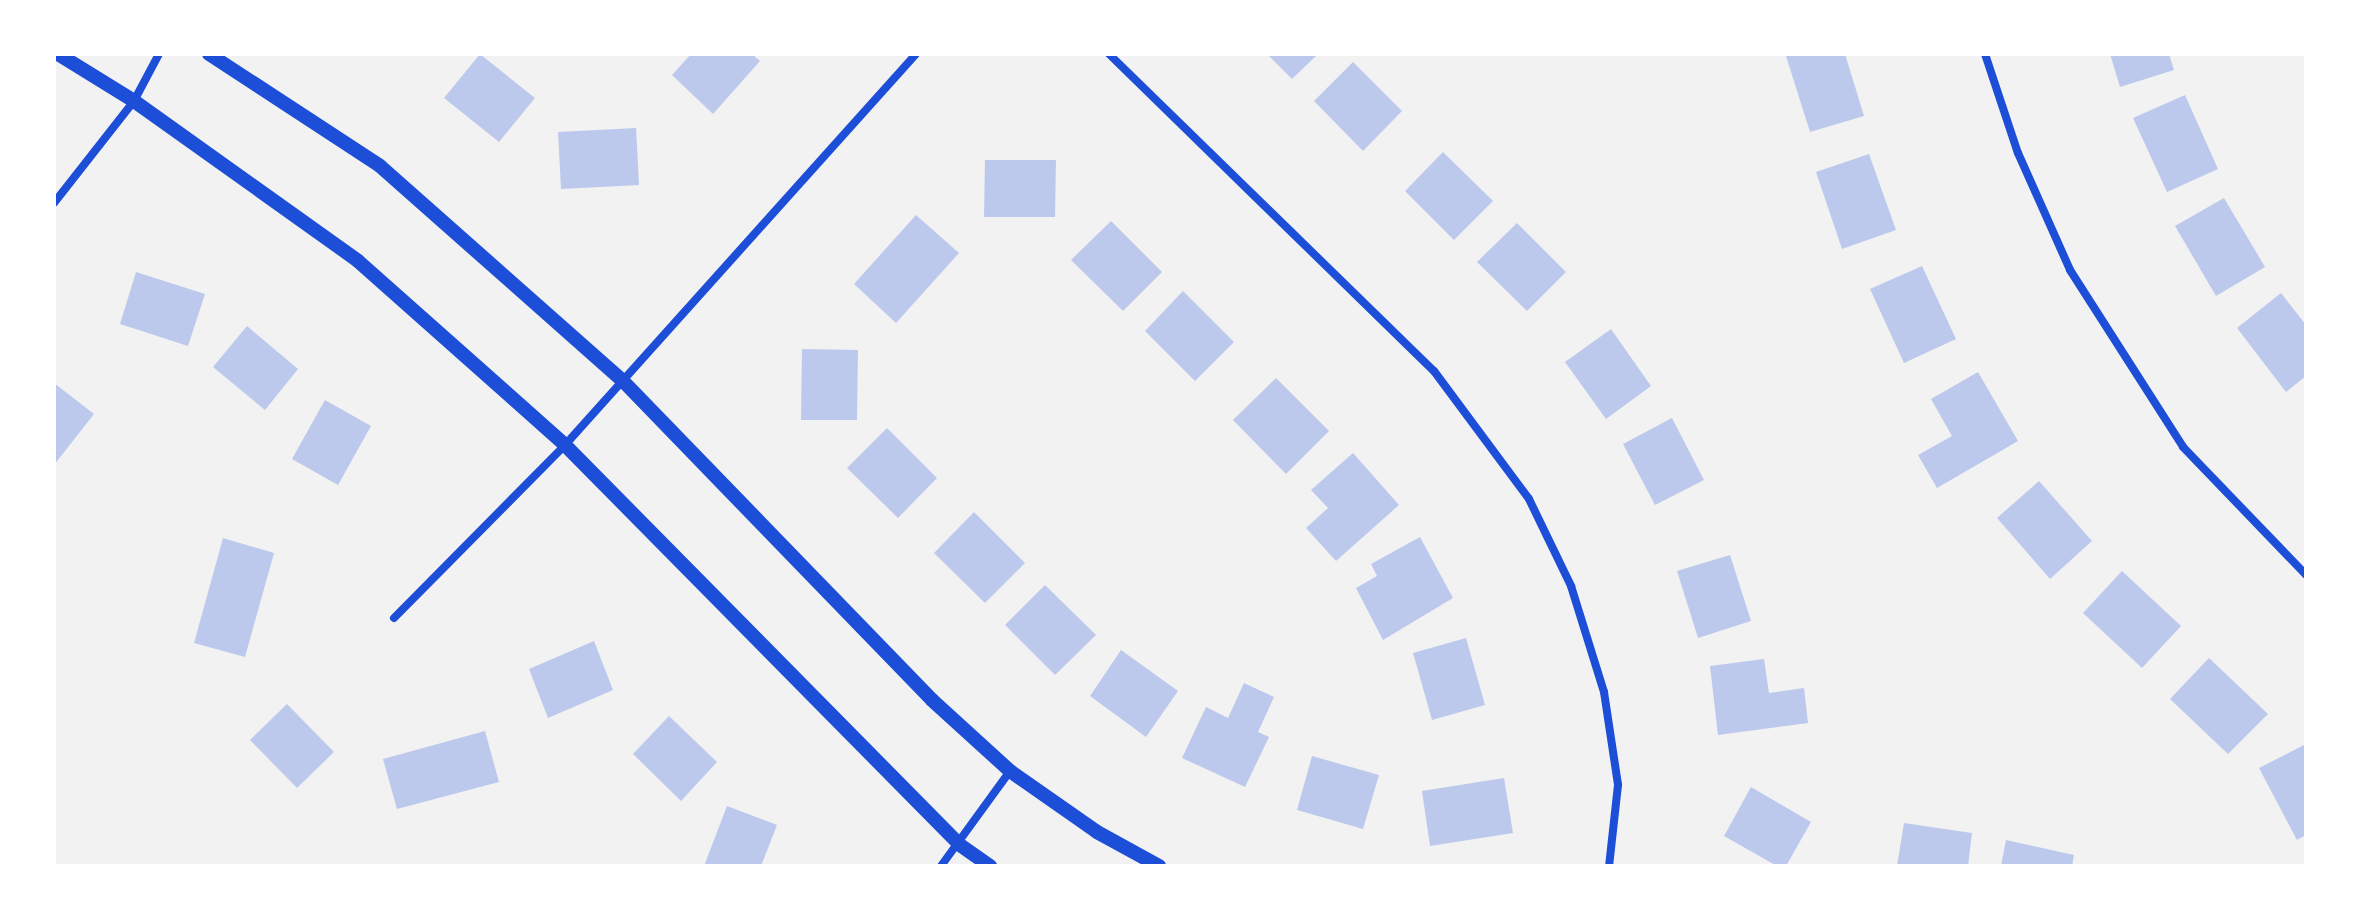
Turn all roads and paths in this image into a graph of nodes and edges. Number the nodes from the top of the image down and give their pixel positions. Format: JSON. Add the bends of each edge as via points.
{"nodes":[{"id":1,"x":58,"y":54,"type":"edge"},
{"id":2,"x":159,"y":54,"type":"edge"},
{"id":3,"x":209,"y":54,"type":"edge"},
{"id":4,"x":916,"y":54,"type":"edge"},
{"id":5,"x":1109,"y":54,"type":"edge"},
{"id":6,"x":1985,"y":54,"type":"edge"},
{"id":7,"x":134,"y":101,"type":"junction"},
{"id":8,"x":54,"y":203,"type":"edge"},
{"id":9,"x":623,"y":381,"type":"junction"},
{"id":10,"x":565,"y":445,"type":"junction"},
{"id":11,"x":2306,"y":575,"type":"edge"},
{"id":12,"x":394,"y":618,"type":"dead end"},
{"id":13,"x":1010,"y":771,"type":"junction"},
{"id":14,"x":960,"y":845,"type":"junction"},
{"id":15,"x":941,"y":866,"type":"edge"},
{"id":16,"x":990,"y":866,"type":"edge"},
{"id":17,"x":1159,"y":866,"type":"edge"},
{"id":18,"x":1609,"y":866,"type":"edge"}],
"edges":[{"from":1,"to":7,"type":"street"},
{"from":2,"to":7,"type":"street"},
{"from":3,"to":9,"type":"street","via":[[380,166]]},
{"from":4,"to":9,"type":"street"},
{"from":5,"to":18,"type":"street","via":[[1434,371],[1529,499],[1571,586],[1604,692],[1618,785]]},
{"from":6,"to":11,"type":"street","via":[[2018,153],[2070,270],[2183,447]]},
{"from":7,"to":8,"type":"street"},
{"from":7,"to":10,"type":"street","via":[[358,261]]},
{"from":9,"to":10,"type":"street"},
{"from":9,"to":13,"type":"street","via":[[932,700]]},
{"from":10,"to":12,"type":"street"},
{"from":10,"to":14,"type":"street"},
{"from":13,"to":14,"type":"street"},
{"from":13,"to":17,"type":"street","via":[[1097,832]]},
{"from":14,"to":15,"type":"street"},
{"from":14,"to":16,"type":"street"}]}
